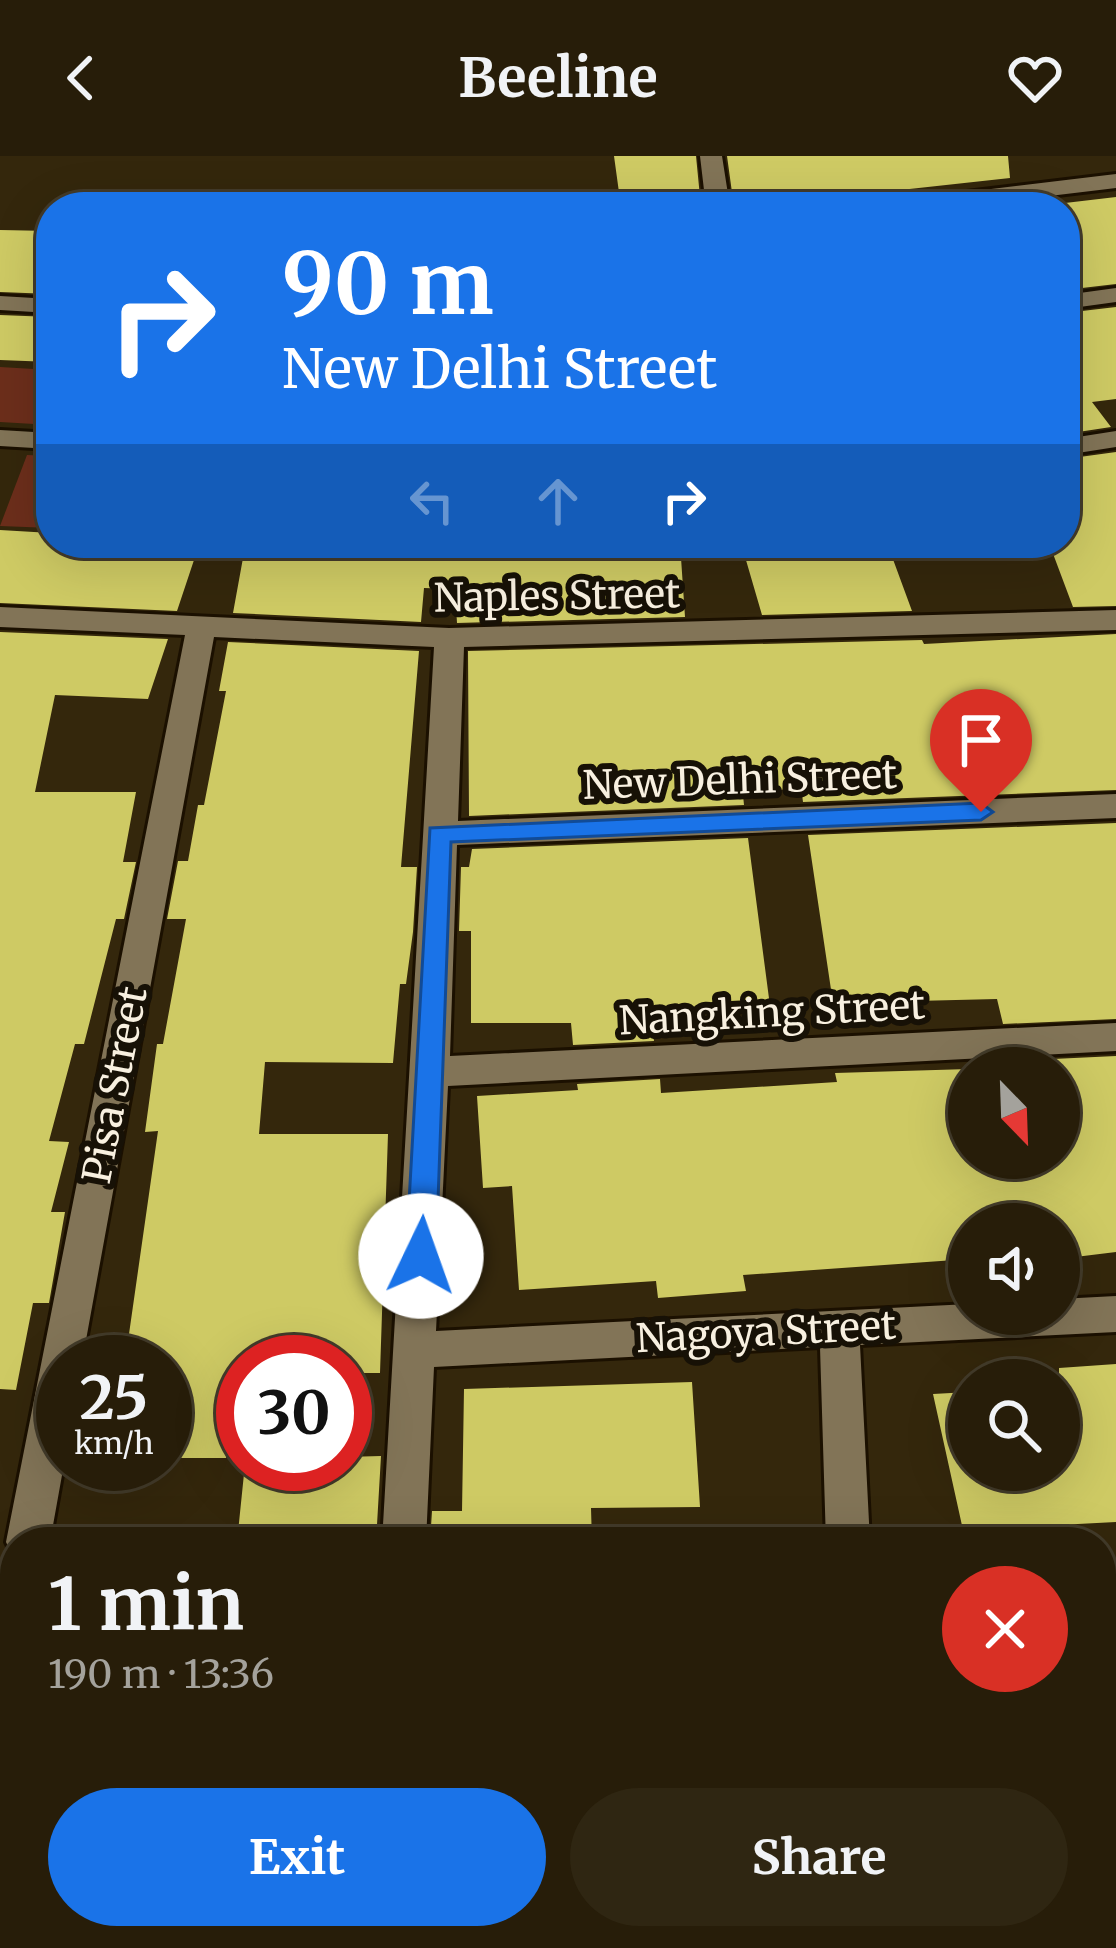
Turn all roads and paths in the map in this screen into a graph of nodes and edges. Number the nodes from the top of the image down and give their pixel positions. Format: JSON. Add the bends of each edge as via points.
{"nodes":[{"id":1,"x":711,"y":156,"type":"edge"},
{"id":2,"x":1116,"y":181,"type":"edge"},
{"id":3,"x":716,"y":192,"type":"edge"},
{"id":4,"x":1025,"y":192,"type":"edge"},
{"id":5,"x":1116,"y":295,"type":"edge"},
{"id":6,"x":1080,"y":300,"type":"edge"},
{"id":7,"x":0,"y":302,"type":"edge"},
{"id":8,"x":36,"y":305,"type":"edge"},
{"id":9,"x":0,"y":438,"type":"edge"},
{"id":10,"x":1116,"y":439,"type":"edge"},
{"id":11,"x":36,"y":440,"type":"edge"},
{"id":12,"x":1080,"y":445,"type":"edge"},
{"id":13,"x":0,"y":617,"type":"edge"},
{"id":14,"x":1116,"y":620,"type":"edge"},
{"id":15,"x":201,"y":628,"type":"junction"},
{"id":16,"x":449,"y":638,"type":"junction"},
{"id":17,"x":1116,"y":806,"type":"edge"},
{"id":18,"x":439,"y":834,"type":"junction"},
{"id":19,"x":1116,"y":1037,"type":"edge"},
{"id":20,"x":431,"y":1072,"type":"junction"},
{"id":21,"x":1116,"y":1314,"type":"edge"},
{"id":22,"x":839,"y":1328,"type":"junction"},
{"id":23,"x":416,"y":1350,"type":"junction"},
{"id":24,"x":31,"y":1527,"type":"edge"},
{"id":25,"x":405,"y":1527,"type":"edge"},
{"id":26,"x":847,"y":1527,"type":"edge"}],
"edges":[{"from":1,"to":3,"type":"street"},
{"from":2,"to":4,"type":"street"},
{"from":5,"to":6,"type":"street"},
{"from":7,"to":8,"type":"street"},
{"from":9,"to":11,"type":"street"},
{"from":10,"to":12,"type":"street"},
{"from":13,"to":15,"type":"street","name":"Naples Street"},
{"from":14,"to":16,"type":"street","name":"Naples Street"},
{"from":15,"to":16,"type":"street","name":"Naples Street"},
{"from":15,"to":24,"type":"street","name":"Pisa Street"},
{"from":16,"to":18,"type":"street"},
{"from":17,"to":18,"type":"street","name":"New Delhi Street"},
{"from":18,"to":20,"type":"street"},
{"from":19,"to":20,"type":"street","name":"Nangking Street"},
{"from":20,"to":23,"type":"street"},
{"from":21,"to":22,"type":"street","name":"Nagoya Street"},
{"from":22,"to":23,"type":"street","name":"Nagoya Street"},
{"from":22,"to":26,"type":"street"},
{"from":23,"to":25,"type":"street"}]}
